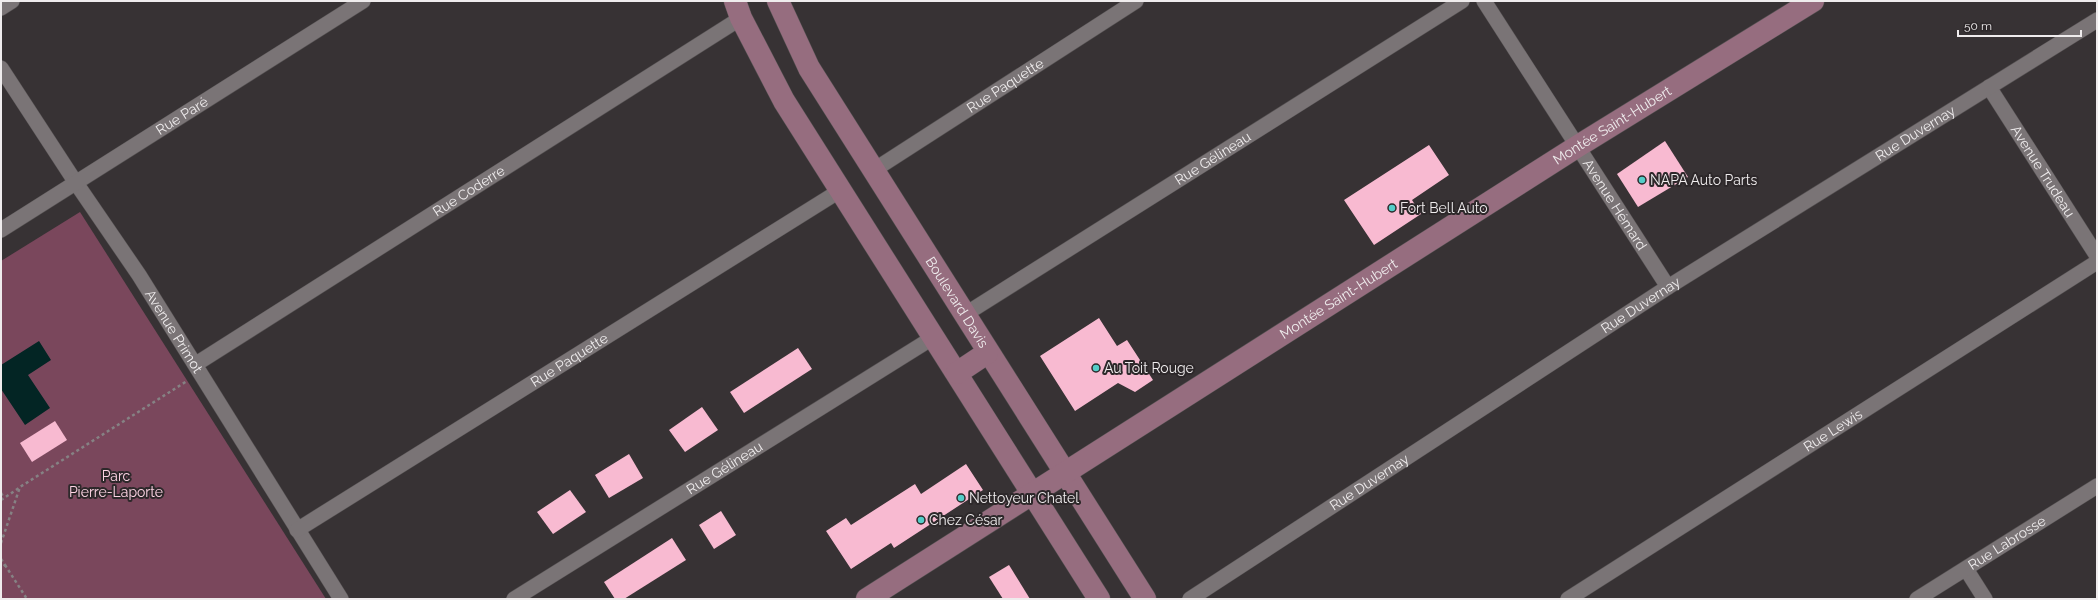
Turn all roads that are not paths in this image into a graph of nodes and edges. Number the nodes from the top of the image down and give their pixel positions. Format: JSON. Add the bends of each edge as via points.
{"nodes":[{"id":1,"x":12,"y":1,"type":"edge"},
{"id":2,"x":363,"y":1,"type":"edge"},
{"id":3,"x":778,"y":1,"type":"edge"},
{"id":4,"x":1136,"y":1,"type":"edge"},
{"id":5,"x":1462,"y":1,"type":"edge"},
{"id":6,"x":1484,"y":1,"type":"edge"},
{"id":7,"x":1813,"y":1,"type":"edge"},
{"id":8,"x":1,"y":8,"type":"edge"},
{"id":9,"x":738,"y":10,"type":"edge"},
{"id":10,"x":2097,"y":20,"type":"edge"},
{"id":11,"x":1,"y":68,"type":"edge"},
{"id":12,"x":1989,"y":87,"type":"junction"},
{"id":13,"x":1578,"y":146,"type":"junction"},
{"id":14,"x":874,"y":170,"type":"junction"},
{"id":15,"x":76,"y":183,"type":"junction"},
{"id":16,"x":840,"y":190,"type":"junction"},
{"id":17,"x":1,"y":230,"type":"edge"},
{"id":18,"x":2097,"y":256,"type":"edge"},
{"id":19,"x":2097,"y":262,"type":"edge"},
{"id":20,"x":1668,"y":287,"type":"junction"},
{"id":21,"x":964,"y":315,"type":"junction"},
{"id":22,"x":934,"y":337,"type":"junction"},
{"id":23,"x":988,"y":353,"type":"junction"},
{"id":24,"x":198,"y":368,"type":"junction"},
{"id":25,"x":957,"y":373,"type":"junction"},
{"id":26,"x":1064,"y":473,"type":"junction"},
{"id":27,"x":2097,"y":486,"type":"edge"},
{"id":28,"x":1033,"y":494,"type":"junction"},
{"id":29,"x":297,"y":530,"type":"junction"},
{"id":30,"x":1966,"y":568,"type":"junction"},
{"id":31,"x":341,"y":599,"type":"edge"},
{"id":32,"x":514,"y":599,"type":"edge"},
{"id":33,"x":867,"y":599,"type":"edge"},
{"id":34,"x":1098,"y":599,"type":"edge"},
{"id":35,"x":1144,"y":599,"type":"edge"},
{"id":36,"x":1190,"y":599,"type":"edge"},
{"id":37,"x":1568,"y":599,"type":"edge"},
{"id":38,"x":1917,"y":599,"type":"edge"},
{"id":39,"x":1985,"y":599,"type":"edge"}],
"edges":[{"from":1,"to":8,"type":"street"},
{"from":2,"to":15,"type":"street","name":"Rue Paré"},
{"from":3,"to":14,"type":"street","name":"Boulevard Davis","via":[[809,68]]},
{"from":4,"to":14,"type":"street","name":"Rue Paquette"},
{"from":5,"to":21,"type":"street","name":"Rue Gélineau"},
{"from":6,"to":13,"type":"street","name":"Avenue Hémard"},
{"from":7,"to":13,"type":"street","name":"Montée Saint-Hubert"},
{"from":9,"to":16,"type":"street","via":[[784,101]]},
{"from":9,"to":24,"type":"street","name":"Rue Coderre"},
{"from":10,"to":12,"type":"street","name":"Rue Duvernay"},
{"from":11,"to":15,"type":"street","name":"Avenue Primot"},
{"from":12,"to":18,"type":"street","name":"Avenue Trudeau"},
{"from":12,"to":20,"type":"street","name":"Rue Duvernay"},
{"from":13,"to":20,"type":"street","name":"Avenue Hémard"},
{"from":13,"to":26,"type":"street","name":"Montée Saint-Hubert"},
{"from":14,"to":21,"type":"street","name":"Boulevard Davis"},
{"from":15,"to":17,"type":"street","name":"Rue Paré"},
{"from":15,"to":24,"type":"street","name":"Avenue Primot"},
{"from":16,"to":22,"type":"street"},
{"from":16,"to":29,"type":"street","name":"Rue Paquette"},
{"from":19,"to":37,"type":"street","name":"Rue Lewis"},
{"from":20,"to":36,"type":"street","name":"Rue Duvernay"},
{"from":21,"to":23,"type":"street","name":"Boulevard Davis"},
{"from":22,"to":25,"type":"street"},
{"from":22,"to":32,"type":"street","name":"Rue Gélineau"},
{"from":23,"to":25,"type":"street"},
{"from":23,"to":26,"type":"street","name":"Boulevard Davis"},
{"from":24,"to":29,"type":"street","name":"Avenue Primot"},
{"from":25,"to":28,"type":"street"},
{"from":26,"to":28,"type":"street","name":"Montée Saint-Hubert"},
{"from":26,"to":35,"type":"street","name":"Boulevard Davis"},
{"from":27,"to":30,"type":"street","name":"Rue Labrosse"},
{"from":28,"to":33,"type":"street","name":"Montée Saint-Hubert"},
{"from":28,"to":34,"type":"street"},
{"from":29,"to":31,"type":"street","name":"Avenue Primot"},
{"from":30,"to":38,"type":"street","name":"Rue Labrosse"},
{"from":30,"to":39,"type":"street"}]}
